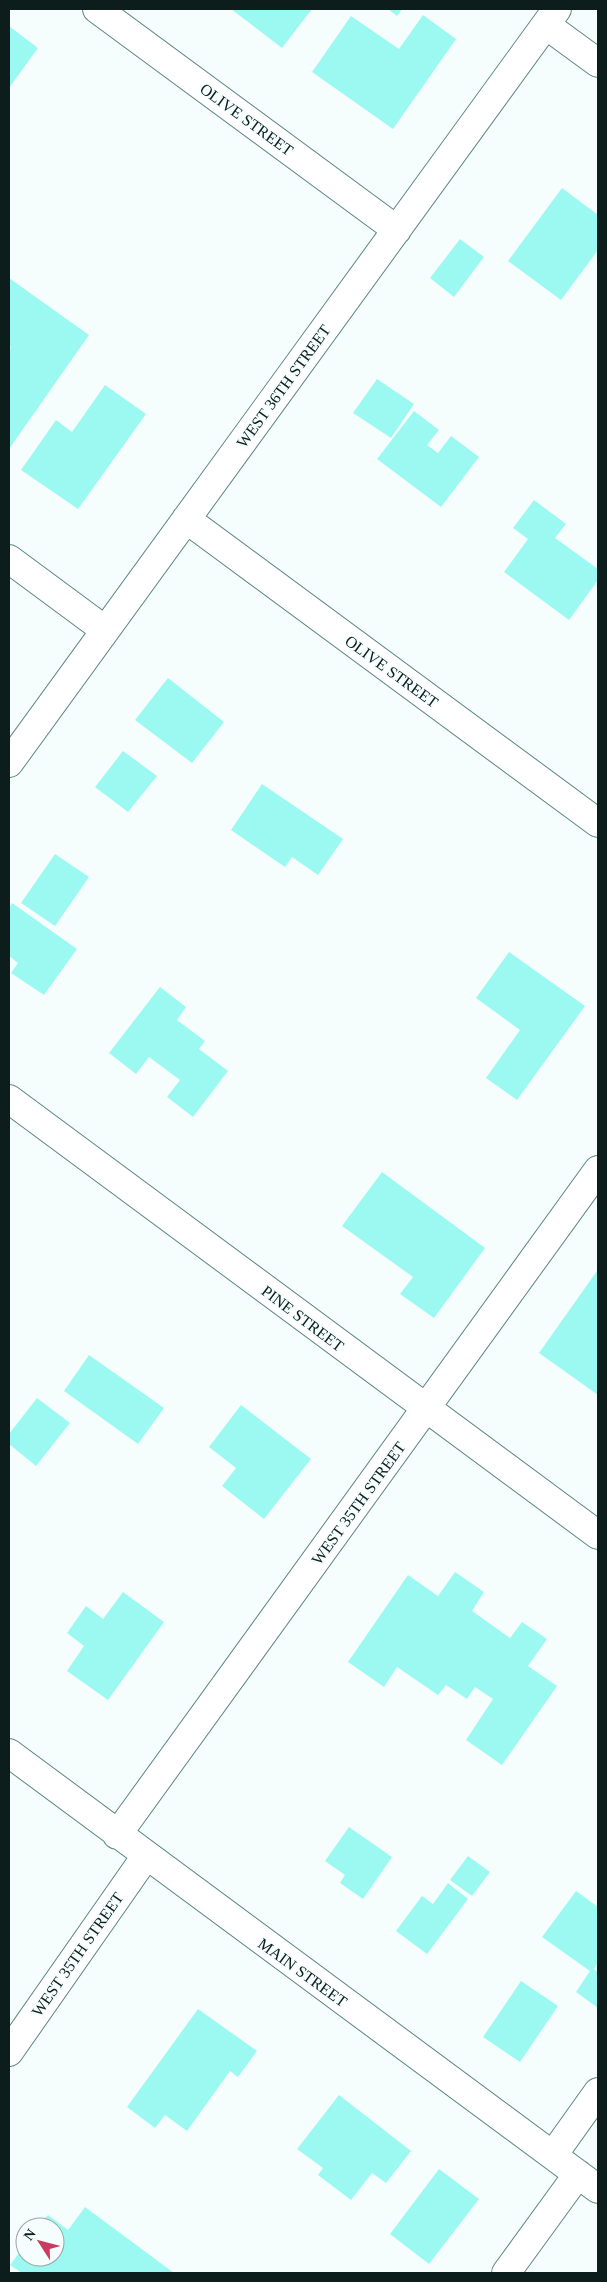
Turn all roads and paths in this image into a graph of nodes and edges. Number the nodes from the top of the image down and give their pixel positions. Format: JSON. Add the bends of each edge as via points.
{"nodes":[{"id":1,"x":97,"y":9,"type":"edge"},
{"id":2,"x":551,"y":17,"type":"edge"},
{"id":3,"x":598,"y":63,"type":"edge"},
{"id":4,"x":397,"y":230,"type":"junction"},
{"id":5,"x":186,"y":519,"type":"junction"},
{"id":6,"x":9,"y":559,"type":"edge"},
{"id":7,"x":106,"y":630,"type":"junction"},
{"id":8,"x":9,"y":764,"type":"edge"},
{"id":9,"x":598,"y":823,"type":"edge"},
{"id":10,"x":9,"y":1099,"type":"edge"},
{"id":11,"x":598,"y":1170,"type":"edge"},
{"id":12,"x":426,"y":1409,"type":"junction"},
{"id":13,"x":598,"y":1535,"type":"edge"},
{"id":14,"x":9,"y":1753,"type":"edge"},
{"id":15,"x":118,"y":1835,"type":"junction"},
{"id":16,"x":146,"y":1856,"type":"junction"},
{"id":17,"x":9,"y":2052,"type":"edge"},
{"id":18,"x":598,"y":2092,"type":"edge"},
{"id":19,"x":553,"y":2155,"type":"junction"},
{"id":20,"x":588,"y":2181,"type":"edge"},
{"id":21,"x":506,"y":2273,"type":"edge"}],
"edges":[{"from":1,"to":4,"type":"street","name":"OLIVE STREET"},
{"from":2,"to":3,"type":"street"},
{"from":2,"to":4,"type":"street","name":"WEST 36TH STREET"},
{"from":4,"to":5,"type":"street","name":"WEST 36TH STREET"},
{"from":5,"to":7,"type":"street","name":"WEST 36TH STREET"},
{"from":5,"to":9,"type":"street","name":"OLIVE STREET"},
{"from":6,"to":7,"type":"street"},
{"from":7,"to":8,"type":"street","name":"WEST 36TH STREET"},
{"from":10,"to":12,"type":"street","name":"PINE STREET"},
{"from":11,"to":12,"type":"street","name":"WEST 35TH STREET"},
{"from":12,"to":13,"type":"street","name":"PINE STREET"},
{"from":12,"to":15,"type":"street","name":"WEST 35TH STREET"},
{"from":14,"to":15,"type":"street","name":"MAIN STREET"},
{"from":15,"to":16,"type":"street","name":"MAIN STREET"},
{"from":16,"to":17,"type":"street","name":"WEST 35TH STREET"},
{"from":16,"to":19,"type":"street","name":"MAIN STREET"},
{"from":18,"to":19,"type":"street"},
{"from":19,"to":20,"type":"street","name":"MAIN STREET"},
{"from":20,"to":21,"type":"street"}]}
